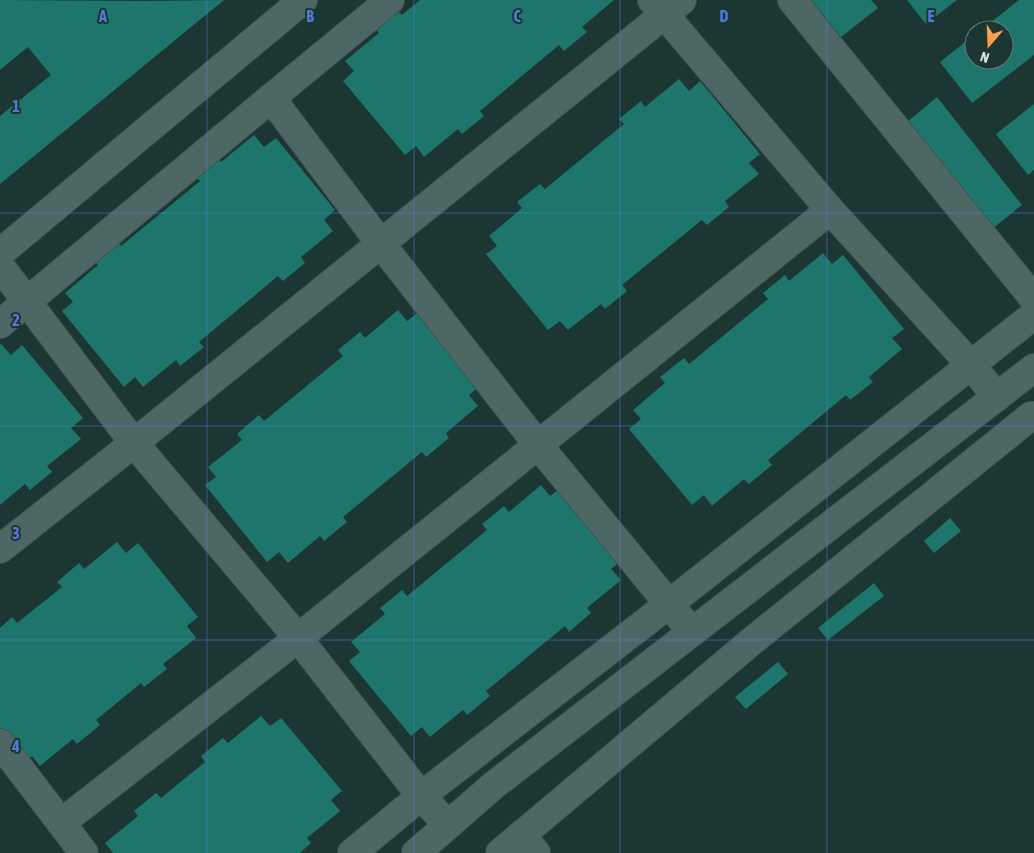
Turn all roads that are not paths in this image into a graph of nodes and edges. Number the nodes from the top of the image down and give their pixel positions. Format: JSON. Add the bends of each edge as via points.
{"nodes":[{"id":1,"x":303,"y":0,"type":"edge"},
{"id":2,"x":390,"y":0,"type":"edge"},
{"id":3,"x":792,"y":0,"type":"edge"},
{"id":4,"x":666,"y":5,"type":"edge"},
{"id":5,"x":271,"y":98,"type":"junction"},
{"id":6,"x":830,"y":210,"type":"junction"},
{"id":7,"x":381,"y":244,"type":"junction"},
{"id":8,"x":0,"y":253,"type":"edge"},
{"id":9,"x":0,"y":266,"type":"edge"},
{"id":10,"x":1034,"y":299,"type":"edge"},
{"id":11,"x":27,"y":302,"type":"junction"},
{"id":12,"x":1034,"y":315,"type":"edge"},
{"id":13,"x":0,"y":324,"type":"edge"},
{"id":14,"x":971,"y":365,"type":"junction"},
{"id":15,"x":1034,"y":368,"type":"edge"},
{"id":16,"x":997,"y":397,"type":"junction"},
{"id":17,"x":1034,"y":416,"type":"edge"},
{"id":18,"x":134,"y":443,"type":"junction"},
{"id":19,"x":538,"y":445,"type":"junction"},
{"id":20,"x":0,"y":549,"type":"edge"},
{"id":21,"x":669,"y":604,"type":"junction"},
{"id":22,"x":692,"y":632,"type":"junction"},
{"id":23,"x":298,"y":638,"type":"junction"},
{"id":24,"x":0,"y":743,"type":"edge"},
{"id":25,"x":421,"y":796,"type":"junction"},
{"id":26,"x":61,"y":823,"type":"junction"},
{"id":27,"x":448,"y":825,"type":"junction"},
{"id":28,"x":528,"y":844,"type":"edge"},
{"id":29,"x":84,"y":853,"type":"edge"},
{"id":30,"x":352,"y":853,"type":"edge"},
{"id":31,"x":416,"y":853,"type":"edge"},
{"id":32,"x":500,"y":853,"type":"edge"}],
"edges":[{"from":1,"to":8,"type":"lane"},
{"from":2,"to":5,"type":"lane"},
{"from":3,"to":10,"type":"lane"},
{"from":4,"to":6,"type":"lane"},
{"from":4,"to":7,"type":"lane"},
{"from":5,"to":7,"type":"lane"},
{"from":5,"to":11,"type":"lane"},
{"from":6,"to":14,"type":"lane"},
{"from":6,"to":19,"type":"lane"},
{"from":7,"to":18,"type":"lane"},
{"from":7,"to":19,"type":"lane"},
{"from":9,"to":11,"type":"lane"},
{"from":11,"to":13,"type":"lane"},
{"from":11,"to":18,"type":"lane"},
{"from":12,"to":14,"type":"lane"},
{"from":14,"to":16,"type":"lane"},
{"from":14,"to":21,"type":"lane"},
{"from":15,"to":16,"type":"lane"},
{"from":16,"to":22,"type":"lane"},
{"from":17,"to":28,"type":"lane","via":[[752,641]]},
{"from":18,"to":20,"type":"lane"},
{"from":18,"to":23,"type":"lane"},
{"from":19,"to":21,"type":"lane"},
{"from":19,"to":23,"type":"lane"},
{"from":21,"to":22,"type":"lane"},
{"from":21,"to":25,"type":"lane"},
{"from":22,"to":27,"type":"lane","via":[[494,785]]},
{"from":23,"to":25,"type":"lane"},
{"from":23,"to":26,"type":"lane"},
{"from":24,"to":26,"type":"lane"},
{"from":25,"to":27,"type":"lane"},
{"from":25,"to":30,"type":"lane"},
{"from":26,"to":29,"type":"lane"},
{"from":27,"to":31,"type":"lane"},
{"from":28,"to":32,"type":"lane"}]}
